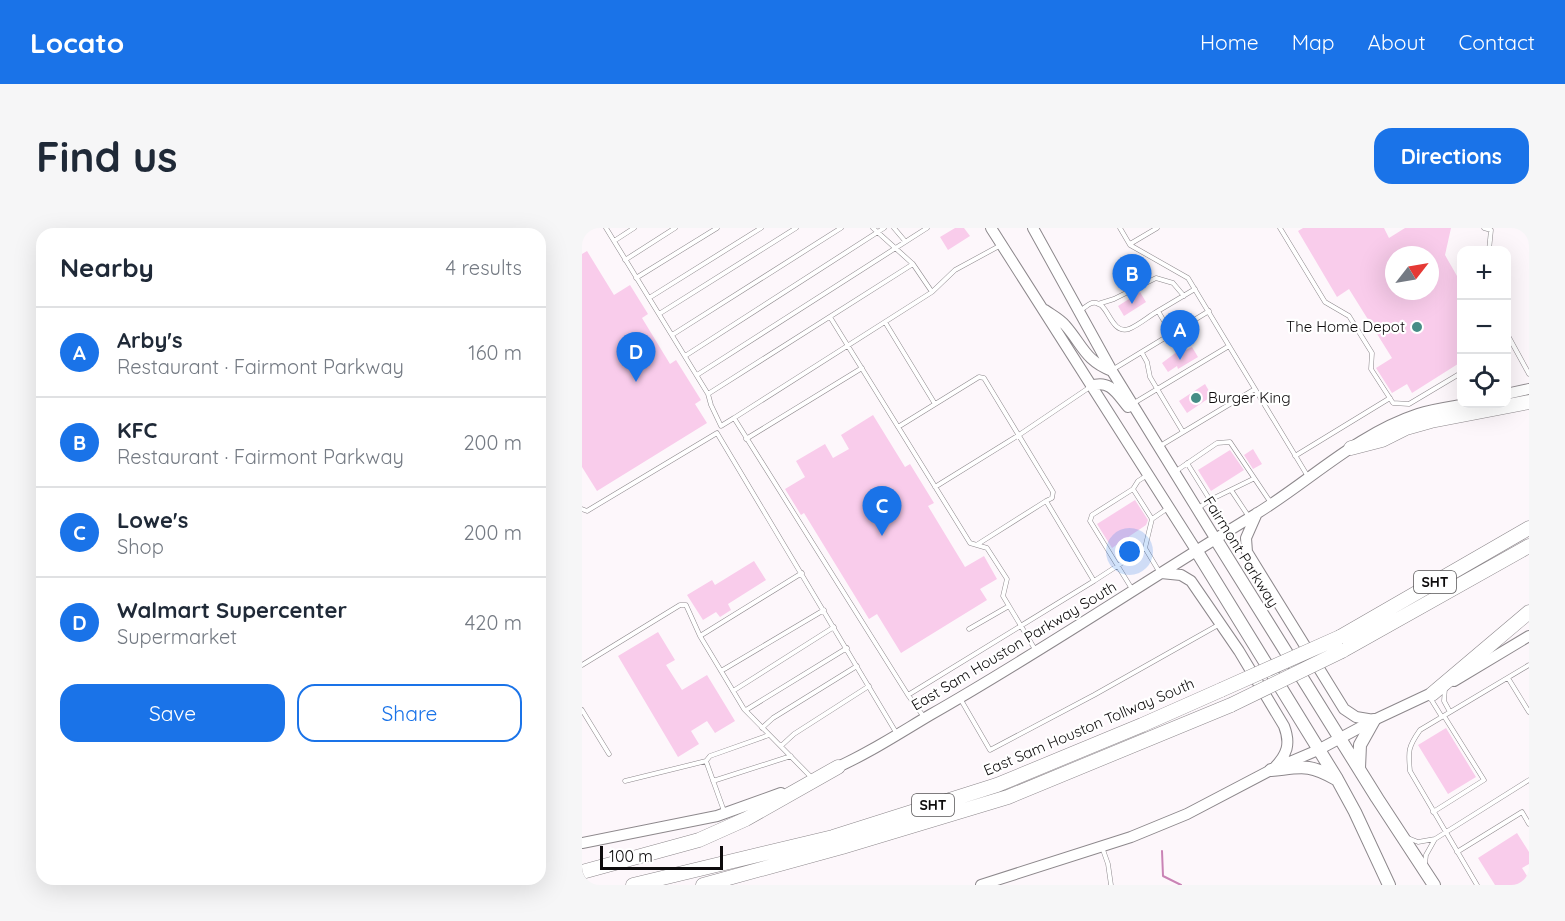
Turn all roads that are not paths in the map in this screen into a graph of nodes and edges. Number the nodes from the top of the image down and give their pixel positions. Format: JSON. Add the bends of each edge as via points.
{"nodes":[{"id":1,"x":606,"y":228,"type":"edge"},
{"id":2,"x":634,"y":228,"type":"edge"},
{"id":3,"x":675,"y":228,"type":"edge"},
{"id":4,"x":717,"y":228,"type":"edge"},
{"id":5,"x":761,"y":228,"type":"edge"},
{"id":6,"x":796,"y":228,"type":"edge"},
{"id":7,"x":841,"y":228,"type":"edge"},
{"id":8,"x":884,"y":228,"type":"edge"},
{"id":9,"x":894,"y":228,"type":"edge"},
{"id":10,"x":927,"y":228,"type":"edge"},
{"id":11,"x":991,"y":228,"type":"edge"},
{"id":12,"x":1033,"y":228,"type":"edge"},
{"id":13,"x":1120,"y":228,"type":"edge"},
{"id":14,"x":1157,"y":228,"type":"edge"},
{"id":15,"x":1280,"y":228,"type":"edge"},
{"id":16,"x":1484,"y":228,"type":"edge"},
{"id":17,"x":875,"y":230,"type":"edge"},
{"id":18,"x":614,"y":241,"type":"junction"},
{"id":19,"x":905,"y":242,"type":"junction"},
{"id":20,"x":1002,"y":245,"type":"junction"},
{"id":21,"x":1130,"y":245,"type":"junction"},
{"id":22,"x":1489,"y":246,"type":"edge"},
{"id":23,"x":896,"y":247,"type":"junction"},
{"id":24,"x":625,"y":260,"type":"junction"},
{"id":25,"x":913,"y":264,"type":"junction"},
{"id":26,"x":636,"y":278,"type":"junction"},
{"id":27,"x":1195,"y":289,"type":"junction"},
{"id":28,"x":932,"y":292,"type":"junction"},
{"id":29,"x":1184,"y":296,"type":"junction"},
{"id":30,"x":649,"y":298,"type":"junction"},
{"id":31,"x":1098,"y":304,"type":"junction"},
{"id":32,"x":1040,"y":307,"type":"junction"},
{"id":33,"x":1079,"y":311,"type":"junction"},
{"id":34,"x":1158,"y":311,"type":"junction"},
{"id":35,"x":1209,"y":311,"type":"junction"},
{"id":36,"x":659,"y":314,"type":"junction"},
{"id":37,"x":830,"y":317,"type":"junction"},
{"id":38,"x":885,"y":322,"type":"junction"},
{"id":39,"x":1172,"y":333,"type":"junction"},
{"id":40,"x":672,"y":335,"type":"junction"},
{"id":41,"x":1512,"y":342,"type":"edge"},
{"id":42,"x":848,"y":346,"type":"junction"},
{"id":43,"x":1229,"y":346,"type":"junction"},
{"id":44,"x":1142,"y":354,"type":"junction"},
{"id":45,"x":685,"y":356,"type":"junction"},
{"id":46,"x":862,"y":368,"type":"junction"},
{"id":47,"x":1112,"y":370,"type":"junction"},
{"id":48,"x":1529,"y":374,"type":"edge"},
{"id":49,"x":697,"y":375,"type":"junction"},
{"id":50,"x":1457,"y":375,"type":"edge"},
{"id":51,"x":1091,"y":386,"type":"junction"},
{"id":52,"x":1157,"y":389,"type":"junction"},
{"id":53,"x":1255,"y":389,"type":"junction"},
{"id":54,"x":1529,"y":389,"type":"edge"},
{"id":55,"x":1511,"y":393,"type":"edge"},
{"id":56,"x":708,"y":394,"type":"junction"},
{"id":57,"x":1390,"y":398,"type":"junction"},
{"id":58,"x":1529,"y":402,"type":"edge"},
{"id":59,"x":935,"y":404,"type":"junction"},
{"id":60,"x":1132,"y":404,"type":"junction"},
{"id":61,"x":1457,"y":406,"type":"edge"},
{"id":62,"x":734,"y":418,"type":"junction"},
{"id":63,"x":898,"y":427,"type":"junction"},
{"id":64,"x":1183,"y":432,"type":"junction"},
{"id":65,"x":1018,"y":435,"type":"junction"},
{"id":66,"x":1152,"y":435,"type":"junction"},
{"id":67,"x":746,"y":439,"type":"junction"},
{"id":68,"x":1159,"y":447,"type":"junction"},
{"id":69,"x":1352,"y":448,"type":"junction"},
{"id":70,"x":1295,"y":456,"type":"junction"},
{"id":71,"x":1187,"y":463,"type":"junction"},
{"id":72,"x":1174,"y":472,"type":"junction"},
{"id":73,"x":1148,"y":475,"type":"junction"},
{"id":74,"x":1308,"y":477,"type":"junction"},
{"id":75,"x":1253,"y":479,"type":"junction"},
{"id":76,"x":935,"y":487,"type":"junction"},
{"id":77,"x":1133,"y":489,"type":"junction"},
{"id":78,"x":1231,"y":490,"type":"junction"},
{"id":79,"x":1210,"y":500,"type":"junction"},
{"id":80,"x":1046,"y":501,"type":"junction"},
{"id":81,"x":1272,"y":504,"type":"junction"},
{"id":82,"x":1169,"y":508,"type":"junction"},
{"id":83,"x":582,"y":509,"type":"edge"},
{"id":84,"x":1197,"y":509,"type":"junction"},
{"id":85,"x":1253,"y":515,"type":"junction"},
{"id":86,"x":1152,"y":519,"type":"junction"},
{"id":87,"x":1529,"y":528,"type":"edge"},
{"id":88,"x":1215,"y":538,"type":"junction"},
{"id":89,"x":977,"y":545,"type":"junction"},
{"id":90,"x":1529,"y":546,"type":"edge"},
{"id":91,"x":1145,"y":548,"type":"junction"},
{"id":92,"x":1196,"y":550,"type":"junction"},
{"id":93,"x":1118,"y":566,"type":"junction"},
{"id":94,"x":802,"y":573,"type":"junction"},
{"id":95,"x":1161,"y":573,"type":"junction"},
{"id":96,"x":1094,"y":581,"type":"junction"},
{"id":97,"x":1133,"y":591,"type":"junction"},
{"id":98,"x":1009,"y":606,"type":"junction"},
{"id":99,"x":824,"y":610,"type":"junction"},
{"id":100,"x":1529,"y":612,"type":"edge"},
{"id":101,"x":1220,"y":624,"type":"junction"},
{"id":102,"x":834,"y":627,"type":"junction"},
{"id":103,"x":1022,"y":627,"type":"junction"},
{"id":104,"x":969,"y":629,"type":"dead end"},
{"id":105,"x":700,"y":636,"type":"junction"},
{"id":106,"x":1529,"y":636,"type":"edge"},
{"id":107,"x":847,"y":648,"type":"junction"},
{"id":108,"x":1037,"y":652,"type":"junction"},
{"id":109,"x":582,"y":665,"type":"edge"},
{"id":110,"x":1529,"y":665,"type":"edge"},
{"id":111,"x":857,"y":666,"type":"junction"},
{"id":112,"x":721,"y":671,"type":"junction"},
{"id":113,"x":1508,"y":678,"type":"junction"},
{"id":114,"x":869,"y":686,"type":"junction"},
{"id":115,"x":1445,"y":686,"type":"junction"},
{"id":116,"x":733,"y":691,"type":"junction"},
{"id":117,"x":908,"y":695,"type":"junction"},
{"id":118,"x":1430,"y":695,"type":"junction"},
{"id":119,"x":960,"y":698,"type":"junction"},
{"id":120,"x":582,"y":710,"type":"edge"},
{"id":121,"x":746,"y":710,"type":"junction"},
{"id":122,"x":1450,"y":712,"type":"junction"},
{"id":123,"x":1529,"y":712,"type":"edge"},
{"id":124,"x":1443,"y":716,"type":"junction"},
{"id":125,"x":925,"y":718,"type":"junction"},
{"id":126,"x":1374,"y":720,"type":"junction"},
{"id":127,"x":762,"y":728,"type":"junction"},
{"id":128,"x":769,"y":735,"type":"junction"},
{"id":129,"x":898,"y":735,"type":"junction"},
{"id":130,"x":1341,"y":739,"type":"junction"},
{"id":131,"x":781,"y":746,"type":"junction"},
{"id":132,"x":1318,"y":750,"type":"junction"},
{"id":133,"x":609,"y":754,"type":"dead end"},
{"id":134,"x":791,"y":756,"type":"junction"},
{"id":135,"x":706,"y":761,"type":"junction"},
{"id":136,"x":838,"y":767,"type":"junction"},
{"id":137,"x":1359,"y":768,"type":"junction"},
{"id":138,"x":1271,"y":771,"type":"junction"},
{"id":139,"x":813,"y":779,"type":"junction"},
{"id":140,"x":1337,"y":779,"type":"junction"},
{"id":141,"x":1529,"y":780,"type":"edge"},
{"id":142,"x":625,"y":781,"type":"dead end"},
{"id":143,"x":713,"y":781,"type":"junction"},
{"id":144,"x":1433,"y":812,"type":"junction"},
{"id":145,"x":724,"y":813,"type":"junction"},
{"id":146,"x":1529,"y":824,"type":"edge"},
{"id":147,"x":1445,"y":832,"type":"junction"},
{"id":148,"x":1402,"y":836,"type":"junction"},
{"id":149,"x":1435,"y":839,"type":"junction"},
{"id":150,"x":582,"y":843,"type":"edge"},
{"id":151,"x":1102,"y":846,"type":"junction"},
{"id":152,"x":1457,"y":852,"type":"junction"},
{"id":153,"x":1425,"y":871,"type":"junction"},
{"id":154,"x":582,"y":872,"type":"edge"},
{"id":155,"x":633,"y":885,"type":"edge"},
{"id":156,"x":703,"y":885,"type":"edge"},
{"id":157,"x":981,"y":885,"type":"edge"},
{"id":158,"x":1111,"y":885,"type":"edge"},
{"id":159,"x":1389,"y":885,"type":"edge"},
{"id":160,"x":1434,"y":885,"type":"edge"},
{"id":161,"x":1477,"y":885,"type":"edge"}],
"edges":[{"from":1,"to":18,"type":"lane"},
{"from":2,"to":18,"type":"lane"},
{"from":3,"to":24,"type":"lane"},
{"from":4,"to":26,"type":"lane"},
{"from":5,"to":30,"type":"lane"},
{"from":6,"to":36,"type":"lane"},
{"from":7,"to":40,"type":"lane"},
{"from":8,"to":17,"type":"lane"},
{"from":9,"to":19,"type":"lane"},
{"from":10,"to":19,"type":"lane"},
{"from":11,"to":20,"type":"main road"},
{"from":12,"to":33,"type":"main road","name":"Fairmont Parkway"},
{"from":13,"to":21,"type":"lane"},
{"from":14,"to":21,"type":"lane"},
{"from":15,"to":57,"type":"lane","via":[[1325,302],[1349,316],[1372,353],[1371,369]]},
{"from":16,"to":22,"type":"lane","via":[[1491,230]]},
{"from":17,"to":23,"type":"lane"},
{"from":17,"to":45,"type":"lane"},
{"from":18,"to":24,"type":"lane"},
{"from":19,"to":23,"type":"lane"},
{"from":20,"to":28,"type":"lane","via":[[955,270]]},
{"from":20,"to":32,"type":"main road"},
{"from":21,"to":27,"type":"lane","via":[[1188,278]]},
{"from":23,"to":25,"type":"lane"},
{"from":23,"to":49,"type":"lane"},
{"from":24,"to":26,"type":"lane"},
{"from":25,"to":28,"type":"lane"},
{"from":25,"to":37,"type":"lane"},
{"from":26,"to":30,"type":"lane"},
{"from":27,"to":29,"type":"lane"},
{"from":27,"to":35,"type":"lane"},
{"from":28,"to":38,"type":"lane"},
{"from":29,"to":31,"type":"lane","via":[[1173,283],[1156,278]]},
{"from":29,"to":34,"type":"lane"},
{"from":30,"to":36,"type":"lane"},
{"from":31,"to":33,"type":"lane","via":[[1092,303]]},
{"from":31,"to":34,"type":"lane","via":[[1122,330]]},
{"from":32,"to":47,"type":"main road","via":[[1064,323],[1095,364]]},
{"from":32,"to":51,"type":"main road"},
{"from":33,"to":47,"type":"main road","name":"Fairmont Parkway"},
{"from":34,"to":39,"type":"lane"},
{"from":35,"to":39,"type":"lane"},
{"from":35,"to":43,"type":"lane"},
{"from":36,"to":40,"type":"lane"},
{"from":37,"to":42,"type":"lane"},
{"from":37,"to":56,"type":"lane"},
{"from":38,"to":42,"type":"lane"},
{"from":38,"to":59,"type":"lane"},
{"from":39,"to":44,"type":"lane"},
{"from":40,"to":45,"type":"lane"},
{"from":41,"to":48,"type":"lane"},
{"from":42,"to":46,"type":"lane"},
{"from":42,"to":62,"type":"lane"},
{"from":43,"to":52,"type":"lane"},
{"from":43,"to":53,"type":"lane"},
{"from":44,"to":47,"type":"lane"},
{"from":44,"to":52,"type":"lane"},
{"from":45,"to":49,"type":"lane"},
{"from":46,"to":63,"type":"lane"},
{"from":46,"to":67,"type":"lane"},
{"from":47,"to":60,"type":"main road","name":"Fairmont Parkway"},
{"from":49,"to":56,"type":"lane"},
{"from":50,"to":57,"type":"lane","via":[[1409,404],[1393,403]]},
{"from":51,"to":65,"type":"lane"},
{"from":51,"to":66,"type":"main road","via":[[1100,383],[1113,389]]},
{"from":51,"to":73,"type":"main road"},
{"from":52,"to":60,"type":"lane"},
{"from":52,"to":64,"type":"lane"},
{"from":53,"to":64,"type":"lane"},
{"from":53,"to":70,"type":"lane"},
{"from":54,"to":55,"type":"main road"},
{"from":56,"to":62,"type":"lane","via":[[721,426]]},
{"from":57,"to":70,"type":"lane"},
{"from":58,"to":69,"type":"highway","via":[[1431,420]]},
{"from":59,"to":63,"type":"lane"},
{"from":59,"to":65,"type":"lane","via":[[979,377],[984,378]]},
{"from":60,"to":66,"type":"main road","name":"Fairmont Parkway"},
{"from":61,"to":69,"type":"main road","name":"East Sam Houston Parkway South","via":[[1419,413]]},
{"from":62,"to":67,"type":"lane"},
{"from":63,"to":76,"type":"lane"},
{"from":64,"to":68,"type":"lane"},
{"from":65,"to":76,"type":"lane"},
{"from":65,"to":80,"type":"lane","via":[[1053,492]]},
{"from":66,"to":68,"type":"main road","name":"Fairmont Parkway"},
{"from":67,"to":117,"type":"lane"},
{"from":68,"to":72,"type":"main road","name":"Fairmont Parkway"},
{"from":69,"to":74,"type":"main road","name":"East Sam Houston Parkway South"},
{"from":70,"to":74,"type":"lane"},
{"from":71,"to":72,"type":"lane"},
{"from":71,"to":75,"type":"lane","via":[[1218,443],[1230,442]]},
{"from":71,"to":79,"type":"lane"},
{"from":72,"to":84,"type":"main road","name":"Fairmont Parkway"},
{"from":73,"to":77,"type":"lane"},
{"from":73,"to":82,"type":"main road"},
{"from":74,"to":81,"type":"main road","name":"East Sam Houston Parkway South"},
{"from":75,"to":78,"type":"lane"},
{"from":75,"to":81,"type":"lane"},
{"from":76,"to":89,"type":"lane","via":[[970,543]]},
{"from":77,"to":86,"type":"lane"},
{"from":77,"to":93,"type":"lane","via":[[1092,515],[1090,521]]},
{"from":78,"to":79,"type":"lane"},
{"from":78,"to":85,"type":"lane"},
{"from":79,"to":84,"type":"lane"},
{"from":80,"to":89,"type":"lane"},
{"from":80,"to":96,"type":"lane"},
{"from":81,"to":85,"type":"main road","name":"East Sam Houston Parkway South"},
{"from":82,"to":86,"type":"lane"},
{"from":82,"to":92,"type":"main road"},
{"from":83,"to":94,"type":"lane","via":[[587,511],[717,433]]},
{"from":84,"to":88,"type":"main road","name":"Fairmont Parkway"},
{"from":85,"to":88,"type":"main road","name":"East Sam Houston Parkway South"},
{"from":85,"to":126,"type":"main road","via":[[1246,538],[1247,552],[1344,709],[1356,717]]},
{"from":86,"to":91,"type":"lane"},
{"from":87,"to":155,"type":"highway","name":"East Sam Houston Tollway South","number":"SHT","bridge":true,"via":[[1340,637],[997,785],[833,837]]},
{"from":88,"to":92,"type":"main road","name":"East Sam Houston Parkway South"},
{"from":88,"to":130,"type":"main road","name":"Fairmont Parkway"},
{"from":89,"to":98,"type":"lane","via":[[987,548],[1007,579],[1003,596]]},
{"from":90,"to":156,"type":"highway","name":"East Sam Houston Tollway South","number":"SHT","bridge":true,"via":[[1342,651],[1231,705],[1008,797]]},
{"from":91,"to":93,"type":"lane"},
{"from":91,"to":95,"type":"lane"},
{"from":92,"to":95,"type":"main road","name":"East Sam Houston Parkway South"},
{"from":92,"to":132,"type":"main road"},
{"from":93,"to":96,"type":"lane"},
{"from":93,"to":97,"type":"lane"},
{"from":94,"to":99,"type":"lane"},
{"from":94,"to":105,"type":"lane"},
{"from":95,"to":97,"type":"main road","name":"East Sam Houston Parkway South"},
{"from":95,"to":101,"type":"main road","via":[[1181,575],[1191,581]]},
{"from":96,"to":103,"type":"lane"},
{"from":97,"to":108,"type":"main road","name":"East Sam Houston Parkway South"},
{"from":98,"to":103,"type":"lane"},
{"from":98,"to":104,"type":"lane"},
{"from":99,"to":102,"type":"lane"},
{"from":99,"to":112,"type":"lane"},
{"from":100,"to":118,"type":"highway"},
{"from":101,"to":119,"type":"lane","via":[[990,750]]},
{"from":101,"to":138,"type":"main road","via":[[1288,735],[1287,751]]},
{"from":102,"to":107,"type":"lane"},
{"from":102,"to":116,"type":"lane"},
{"from":103,"to":108,"type":"lane"},
{"from":103,"to":117,"type":"lane"},
{"from":105,"to":109,"type":"lane","via":[[686,605],[680,605]]},
{"from":105,"to":112,"type":"lane"},
{"from":106,"to":115,"type":"main road"},
{"from":107,"to":111,"type":"lane"},
{"from":107,"to":121,"type":"lane"},
{"from":108,"to":119,"type":"main road","name":"East Sam Houston Parkway South"},
{"from":110,"to":113,"type":"lane"},
{"from":111,"to":114,"type":"lane"},
{"from":111,"to":127,"type":"lane"},
{"from":112,"to":116,"type":"lane"},
{"from":113,"to":122,"type":"lane"},
{"from":113,"to":123,"type":"lane"},
{"from":114,"to":129,"type":"lane"},
{"from":114,"to":131,"type":"lane"},
{"from":115,"to":118,"type":"main road"},
{"from":115,"to":122,"type":"lane","via":[[1444,700]]},
{"from":116,"to":121,"type":"lane"},
{"from":117,"to":125,"type":"lane"},
{"from":118,"to":124,"type":"lane"},
{"from":118,"to":126,"type":"main road"},
{"from":119,"to":125,"type":"main road","name":"East Sam Houston Parkway South"},
{"from":120,"to":133,"type":"lane"},
{"from":121,"to":127,"type":"lane"},
{"from":122,"to":124,"type":"lane"},
{"from":124,"to":144,"type":"lane","via":[[1420,730],[1408,754],[1410,771]]},
{"from":124,"to":144,"type":"lane","via":[[1484,780]]},
{"from":125,"to":129,"type":"main road","name":"East Sam Houston Parkway South"},
{"from":126,"to":130,"type":"main road"},
{"from":126,"to":137,"type":"main road","via":[[1360,745]]},
{"from":127,"to":128,"type":"lane"},
{"from":128,"to":131,"type":"lane"},
{"from":128,"to":135,"type":"lane"},
{"from":129,"to":136,"type":"main road","name":"East Sam Houston Parkway South"},
{"from":130,"to":132,"type":"main road"},
{"from":130,"to":137,"type":"main road","name":"Fairmont Parkway"},
{"from":131,"to":134,"type":"lane"},
{"from":132,"to":138,"type":"main road"},
{"from":132,"to":140,"type":"main road"},
{"from":134,"to":139,"type":"lane"},
{"from":134,"to":143,"type":"lane"},
{"from":135,"to":142,"type":"lane"},
{"from":135,"to":143,"type":"lane"},
{"from":136,"to":139,"type":"main road","name":"East Sam Houston Parkway South"},
{"from":136,"to":154,"type":"highway","via":[[746,819],[699,840]]},
{"from":137,"to":148,"type":"main road","name":"Fairmont Parkway"},
{"from":138,"to":140,"type":"main road","via":[[1307,766]]},
{"from":138,"to":151,"type":"main road","via":[[1187,814]]},
{"from":139,"to":145,"type":"main road","name":"East Sam Houston Parkway South"},
{"from":140,"to":159,"type":"main road"},
{"from":141,"to":147,"type":"lane"},
{"from":143,"to":145,"type":"lane"},
{"from":144,"to":147,"type":"lane"},
{"from":145,"to":150,"type":"main road","name":"East Sam Houston Parkway South"},
{"from":146,"to":152,"type":"lane","via":[[1522,812]]},
{"from":147,"to":149,"type":"lane"},
{"from":147,"to":152,"type":"lane"},
{"from":148,"to":149,"type":"lane","via":[[1418,842]]},
{"from":148,"to":153,"type":"main road","name":"Fairmont Parkway"},
{"from":149,"to":153,"type":"lane","via":[[1426,855]]},
{"from":151,"to":157,"type":"main road"},
{"from":151,"to":158,"type":"lane"},
{"from":152,"to":161,"type":"lane"},
{"from":153,"to":160,"type":"main road","name":"Fairmont Parkway"}]}
